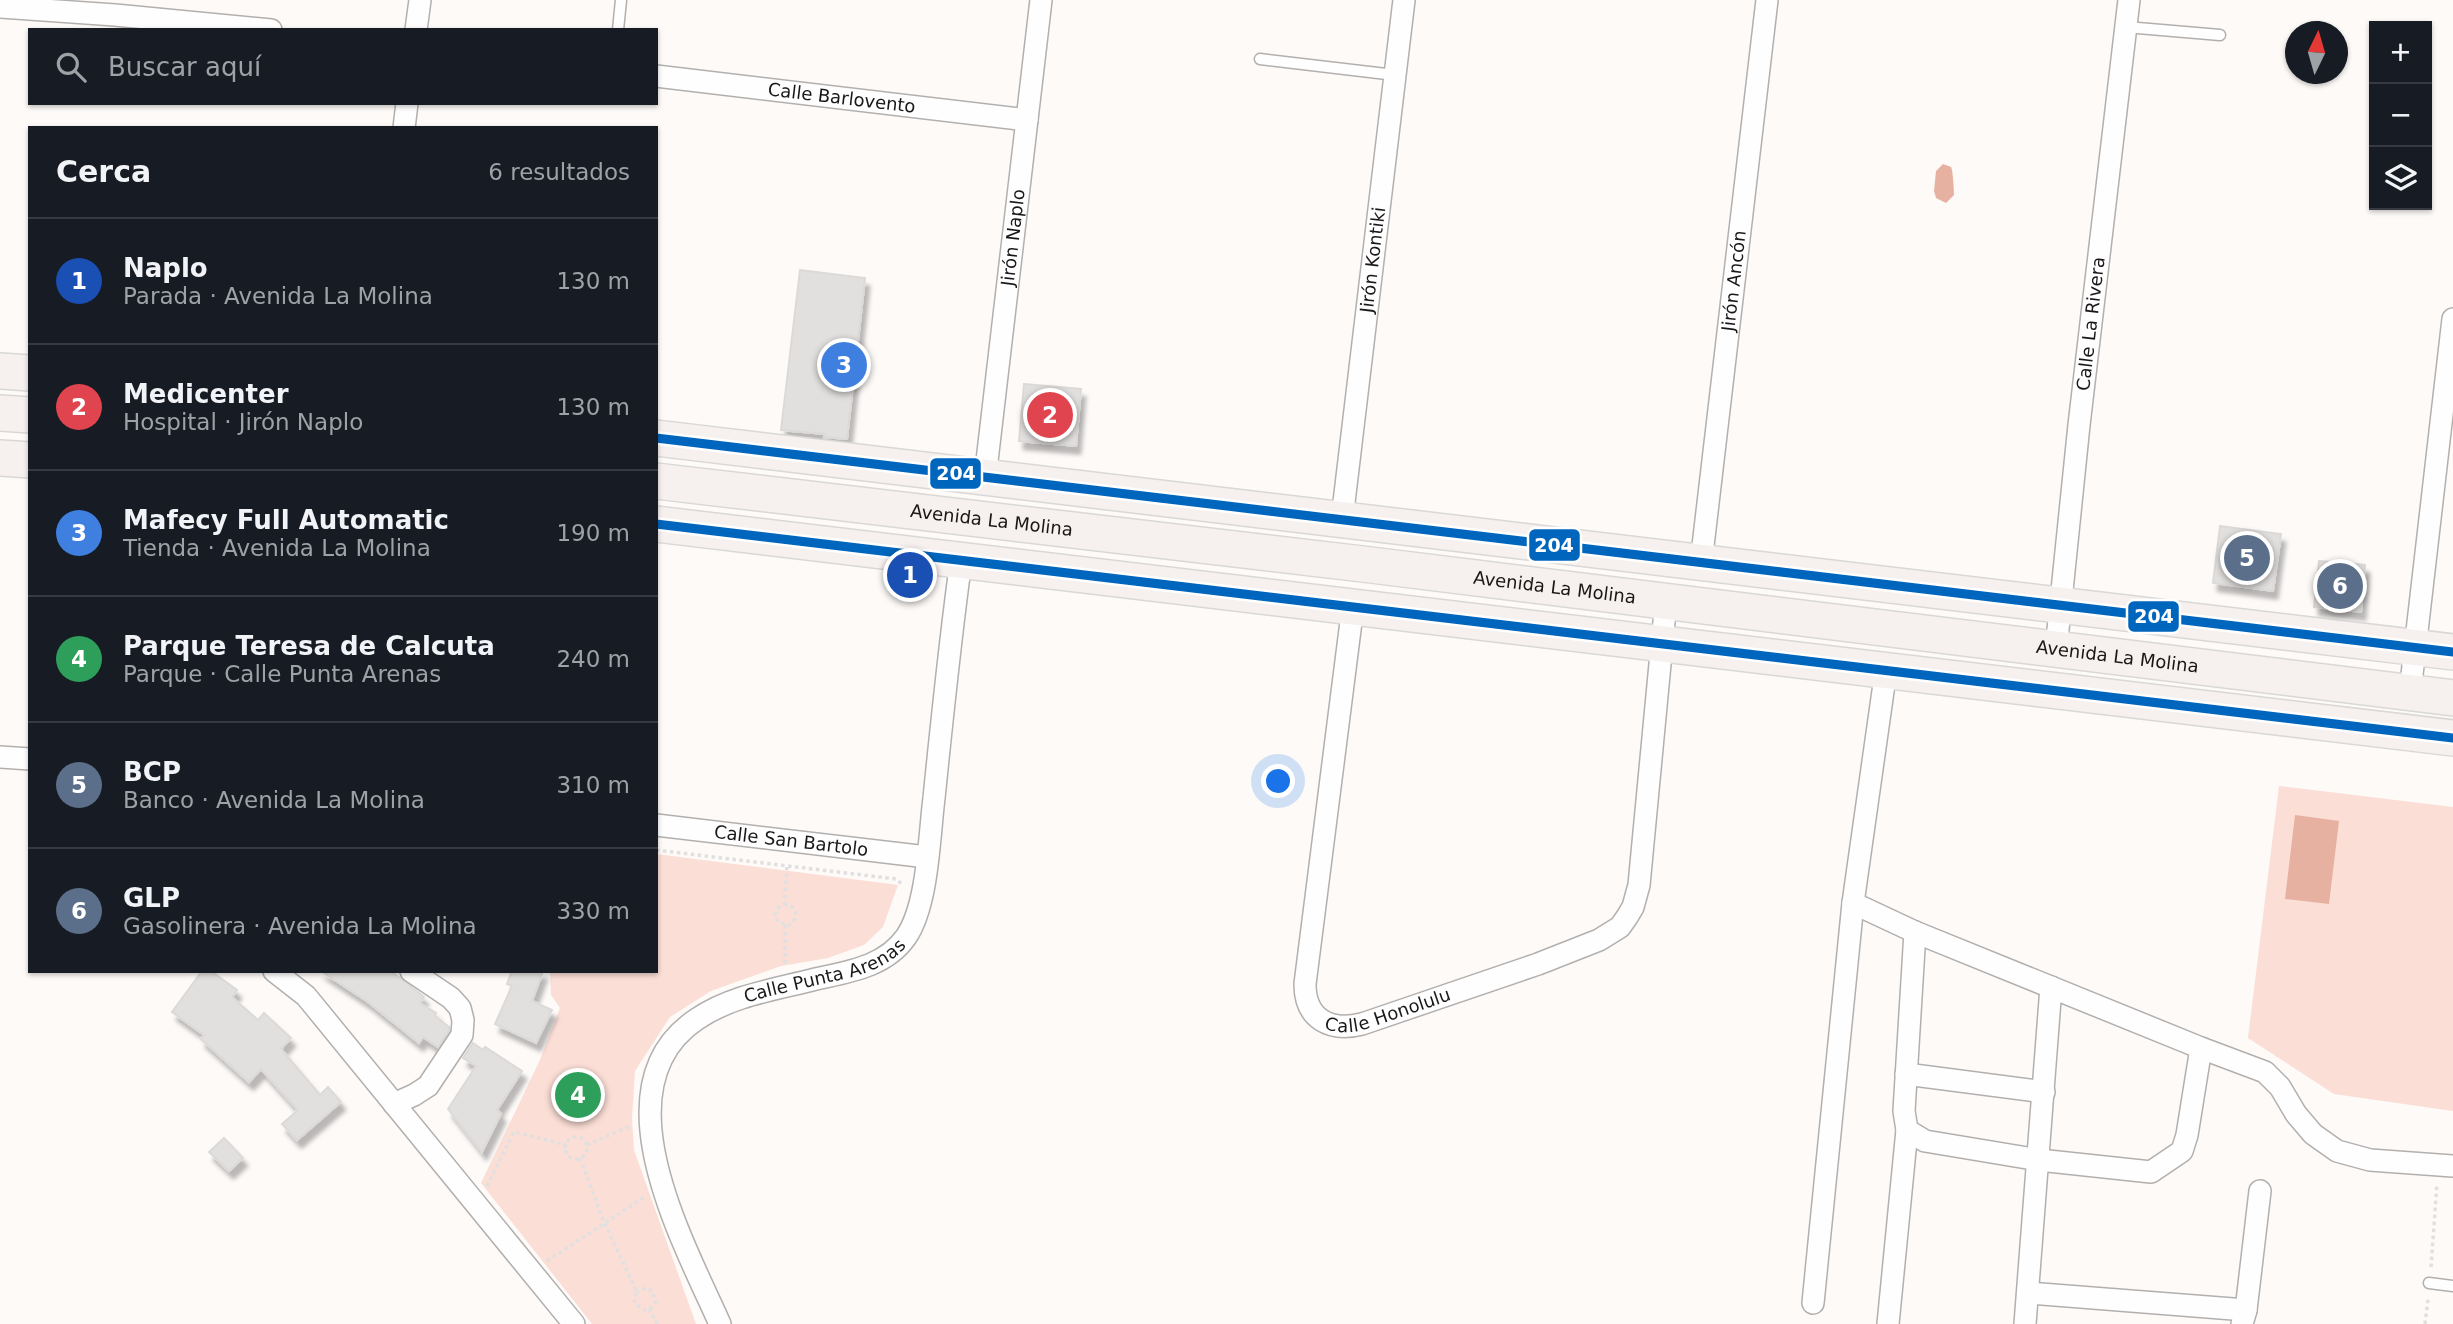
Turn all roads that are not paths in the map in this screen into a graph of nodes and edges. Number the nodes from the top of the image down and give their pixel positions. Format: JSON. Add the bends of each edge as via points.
{"nodes":[{"id":1,"x":419,"y":0,"type":"edge"},
{"id":2,"x":621,"y":0,"type":"edge"},
{"id":3,"x":1041,"y":0,"type":"edge"},
{"id":4,"x":1404,"y":0,"type":"edge"},
{"id":5,"x":1767,"y":0,"type":"edge"},
{"id":6,"x":2129,"y":0,"type":"edge"},
{"id":7,"x":0,"y":7,"type":"edge"},
{"id":8,"x":2126,"y":27,"type":"junction"},
{"id":9,"x":250,"y":28,"type":"edge"},
{"id":10,"x":416,"y":28,"type":"edge"},
{"id":11,"x":618,"y":28,"type":"edge"},
{"id":12,"x":2220,"y":35,"type":"dead end"},
{"id":13,"x":1260,"y":59,"type":"dead end"},
{"id":14,"x":1395,"y":75,"type":"junction"},
{"id":15,"x":658,"y":76,"type":"edge"},
{"id":16,"x":407,"y":105,"type":"edge"},
{"id":17,"x":1027,"y":120,"type":"junction"},
{"id":18,"x":404,"y":126,"type":"edge"},
{"id":19,"x":2453,"y":319,"type":"edge"},
{"id":20,"x":0,"y":370,"type":"edge"},
{"id":21,"x":28,"y":373,"type":"edge"},
{"id":22,"x":0,"y":413,"type":"edge"},
{"id":23,"x":28,"y":415,"type":"edge"},
{"id":24,"x":658,"y":438,"type":"edge"},
{"id":25,"x":0,"y":458,"type":"edge"},
{"id":26,"x":28,"y":460,"type":"edge"},
{"id":27,"x":985,"y":478,"type":"junction"},
{"id":28,"x":658,"y":481,"type":"edge"},
{"id":29,"x":1342,"y":519,"type":"junction"},
{"id":30,"x":658,"y":524,"type":"edge"},
{"id":31,"x":961,"y":561,"type":"junction"},
{"id":32,"x":1701,"y":563,"type":"junction"},
{"id":33,"x":1666,"y":601,"type":"junction"},
{"id":34,"x":2060,"y":604,"type":"junction"},
{"id":35,"x":1351,"y":622,"type":"junction"},
{"id":36,"x":1662,"y":643,"type":"junction"},
{"id":37,"x":2417,"y":648,"type":"junction"},
{"id":38,"x":2056,"y":649,"type":"junction"},
{"id":39,"x":2453,"y":652,"type":"edge"},
{"id":40,"x":1886,"y":670,"type":"junction"},
{"id":41,"x":2228,"y":670,"type":"junction"},
{"id":42,"x":2410,"y":692,"type":"junction"},
{"id":43,"x":2453,"y":698,"type":"edge"},
{"id":44,"x":2197,"y":708,"type":"junction"},
{"id":45,"x":2453,"y":738,"type":"edge"},
{"id":46,"x":0,"y":757,"type":"edge"},
{"id":47,"x":28,"y":759,"type":"edge"},
{"id":48,"x":658,"y":825,"type":"edge"},
{"id":49,"x":927,"y":858,"type":"junction"},
{"id":50,"x":1853,"y":903,"type":"junction"},
{"id":51,"x":1915,"y":932,"type":"junction"},
{"id":52,"x":277,"y":973,"type":"edge"},
{"id":53,"x":414,"y":973,"type":"edge"},
{"id":54,"x":2051,"y":987,"type":"junction"},
{"id":55,"x":2201,"y":1048,"type":"junction"},
{"id":56,"x":1906,"y":1074,"type":"junction"},
{"id":57,"x":2044,"y":1092,"type":"junction"},
{"id":58,"x":394,"y":1104,"type":"junction"},
{"id":59,"x":1907,"y":1130,"type":"junction"},
{"id":60,"x":2039,"y":1160,"type":"junction"},
{"id":61,"x":2446,"y":1165,"type":"edge"},
{"id":62,"x":2260,"y":1191,"type":"dead end"},
{"id":63,"x":2429,"y":1283,"type":"road end"},
{"id":64,"x":2453,"y":1286,"type":"edge"},
{"id":65,"x":2028,"y":1293,"type":"junction"},
{"id":66,"x":1813,"y":1303,"type":"dead end"},
{"id":67,"x":2244,"y":1317,"type":"edge"},
{"id":68,"x":574,"y":1324,"type":"edge"},
{"id":69,"x":720,"y":1324,"type":"edge"},
{"id":70,"x":1888,"y":1324,"type":"edge"},
{"id":71,"x":2025,"y":1324,"type":"edge"}],
"edges":[{"from":1,"to":10,"type":"street"},
{"from":2,"to":11,"type":"lane"},
{"from":3,"to":17,"type":"street","name":"Jirón Naplo"},
{"from":4,"to":14,"type":"street","name":"Jirón Kontiki"},
{"from":5,"to":32,"type":"street","name":"Jirón Ancón"},
{"from":6,"to":8,"type":"street","name":"Calle La Rivera"},
{"from":7,"to":9,"type":"street"},
{"from":8,"to":12,"type":"lane"},
{"from":8,"to":34,"type":"street","name":"Calle La Rivera"},
{"from":13,"to":14,"type":"lane"},
{"from":14,"to":29,"type":"street","name":"Jirón Kontiki"},
{"from":15,"to":17,"type":"street","name":"Calle Barlovento"},
{"from":16,"to":18,"type":"street"},
{"from":17,"to":27,"type":"street","name":"Jirón Naplo"},
{"from":19,"to":37,"type":"street"},
{"from":20,"to":21,"type":"main road"},
{"from":22,"to":23,"type":"main road"},
{"from":24,"to":27,"type":"main road"},
{"from":25,"to":26,"type":"main road"},
{"from":27,"to":29,"type":"main road"},
{"from":28,"to":33,"type":"main road","name":"Avenida La Molina"},
{"from":29,"to":32,"type":"main road"},
{"from":30,"to":31,"type":"main road"},
{"from":31,"to":35,"type":"main road"},
{"from":31,"to":49,"type":"street","name":"Calle Punta Arenas"},
{"from":32,"to":34,"type":"main road"},
{"from":33,"to":36,"type":"street","name":"Calle Honolulu"},
{"from":33,"to":38,"type":"main road","name":"Avenida La Molina"},
{"from":34,"to":37,"type":"main road"},
{"from":34,"to":38,"type":"street","name":"Calle La Rivera"},
{"from":35,"to":36,"type":"main road"},
{"from":35,"to":36,"type":"street","name":"Calle Honolulu","via":[[1305,984],[1314,1013],[1331,1025],[1351,1027],[1538,964],[1599,940],[1619,927],[1637,896]]},
{"from":36,"to":40,"type":"main road"},
{"from":37,"to":39,"type":"main road"},
{"from":37,"to":42,"type":"street"},
{"from":38,"to":41,"type":"main road","name":"Avenida La Molina"},
{"from":40,"to":44,"type":"main road"},
{"from":40,"to":50,"type":"street"},
{"from":41,"to":42,"type":"main road","name":"Avenida La Molina"},
{"from":41,"to":44,"type":"main road"},
{"from":42,"to":43,"type":"main road","name":"Avenida La Molina"},
{"from":44,"to":45,"type":"main road"},
{"from":46,"to":47,"type":"street"},
{"from":48,"to":49,"type":"street","name":"Calle San Bartolo"},
{"from":49,"to":69,"type":"street","name":"Calle Punta Arenas","via":[[919,911],[895,950],[869,966],[744,996],[716,1008],[683,1029],[657,1068],[649,1111],[659,1173],[682,1240]]},
{"from":50,"to":51,"type":"street"},
{"from":50,"to":66,"type":"street"},
{"from":51,"to":54,"type":"street"},
{"from":51,"to":56,"type":"street"},
{"from":52,"to":58,"type":"street","via":[[306,996]]},
{"from":53,"to":58,"type":"street","via":[[460,1008],[462,1035],[428,1086]]},
{"from":54,"to":55,"type":"street"},
{"from":54,"to":57,"type":"street"},
{"from":55,"to":60,"type":"street","via":[[2182,1151],[2151,1172]]},
{"from":55,"to":61,"type":"street","via":[[2265,1072],[2313,1134],[2337,1151],[2370,1160]]},
{"from":56,"to":57,"type":"street"},
{"from":56,"to":59,"type":"street"},
{"from":57,"to":60,"type":"street"},
{"from":58,"to":68,"type":"street"},
{"from":59,"to":60,"type":"street","via":[[1925,1141]]},
{"from":59,"to":70,"type":"street"},
{"from":60,"to":65,"type":"street"},
{"from":62,"to":67,"type":"street"},
{"from":63,"to":64,"type":"lane"},
{"from":65,"to":67,"type":"street"},
{"from":65,"to":71,"type":"street"}]}
